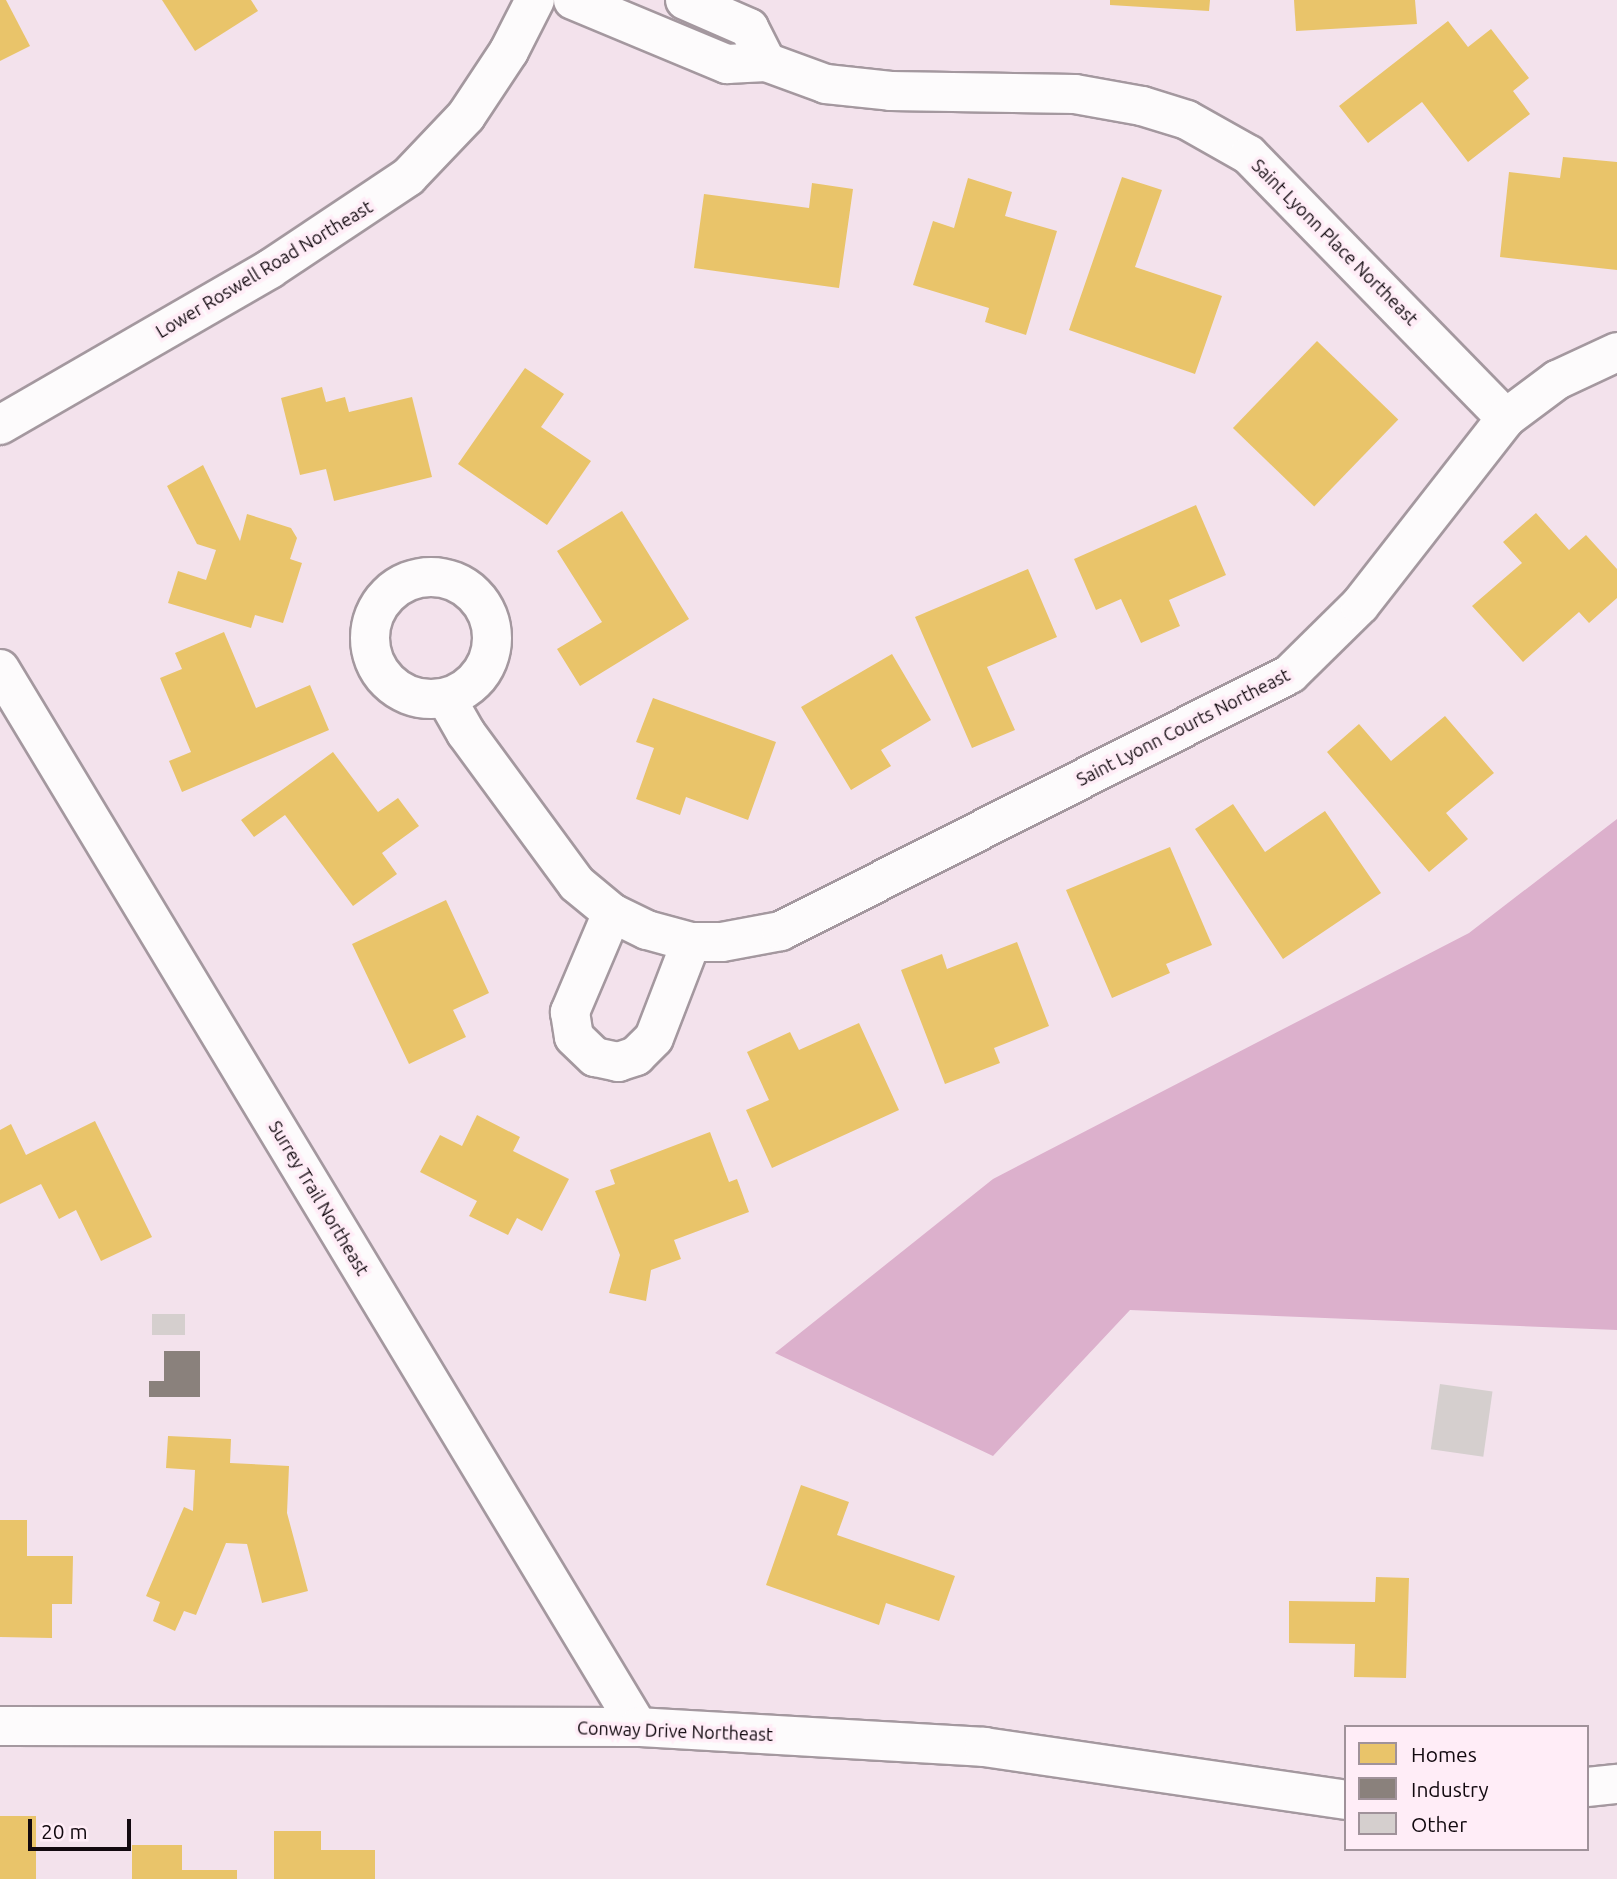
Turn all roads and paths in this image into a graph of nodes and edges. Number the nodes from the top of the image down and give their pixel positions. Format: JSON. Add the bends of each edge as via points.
{"nodes":[{"id":1,"x":535,"y":0,"type":"edge"},
{"id":2,"x":573,"y":0,"type":"edge"},
{"id":3,"x":685,"y":0,"type":"edge"},
{"id":4,"x":766,"y":62,"type":"junction"},
{"id":5,"x":1617,"y":352,"type":"edge"},
{"id":6,"x":1506,"y":418,"type":"junction"},
{"id":7,"x":0,"y":425,"type":"edge"},
{"id":8,"x":0,"y":669,"type":"edge"},
{"id":9,"x":446,"y":698,"type":"dead end"},
{"id":10,"x":611,"y":913,"type":"junction"},
{"id":11,"x":691,"y":942,"type":"junction"},
{"id":12,"x":0,"y":1726,"type":"edge"},
{"id":13,"x":638,"y":1727,"type":"junction"},
{"id":14,"x":1617,"y":1784,"type":"edge"},
{"id":15,"x":1589,"y":1787,"type":"edge"},
{"id":16,"x":1344,"y":1800,"type":"edge"}],
"edges":[{"from":1,"to":7,"type":"street","name":"Lower Roswell Road Northeast","via":[[509,51],[466,116],[408,177],[270,270]]},
{"from":2,"to":4,"type":"street","name":"Saint Lyonn Place Northeast","via":[[726,64]]},
{"from":3,"to":4,"type":"street","via":[[749,28]]},
{"from":4,"to":6,"type":"street","name":"Saint Lyonn Place Northeast","via":[[826,85],[891,91],[1075,94],[1187,120],[1249,155]]},
{"from":5,"to":6,"type":"street","name":"Saint Lyonn Courts Northeast","via":[[1557,380]]},
{"from":6,"to":11,"type":"street","name":"Saint Lyonn Courts Northeast","via":[[1360,605],[1290,674],[781,931],[722,942]]},
{"from":8,"to":13,"type":"street","name":"Surrey Trail Northeast"},
{"from":9,"to":10,"type":"street","name":"Saint Lyonn Courts Northeast","via":[[466,733],[577,884]]},
{"from":10,"to":11,"type":"street","name":"Saint Lyonn Courts Northeast","via":[[647,930]]},
{"from":10,"to":11,"type":"street","via":[[570,1012],[574,1037],[595,1057],[627,1059],[654,1038]]},
{"from":12,"to":13,"type":"street","name":"Conway Drive Northeast"},
{"from":13,"to":16,"type":"street","name":"Conway Drive Northeast","via":[[984,1747]]},
{"from":14,"to":15,"type":"street"}]}
